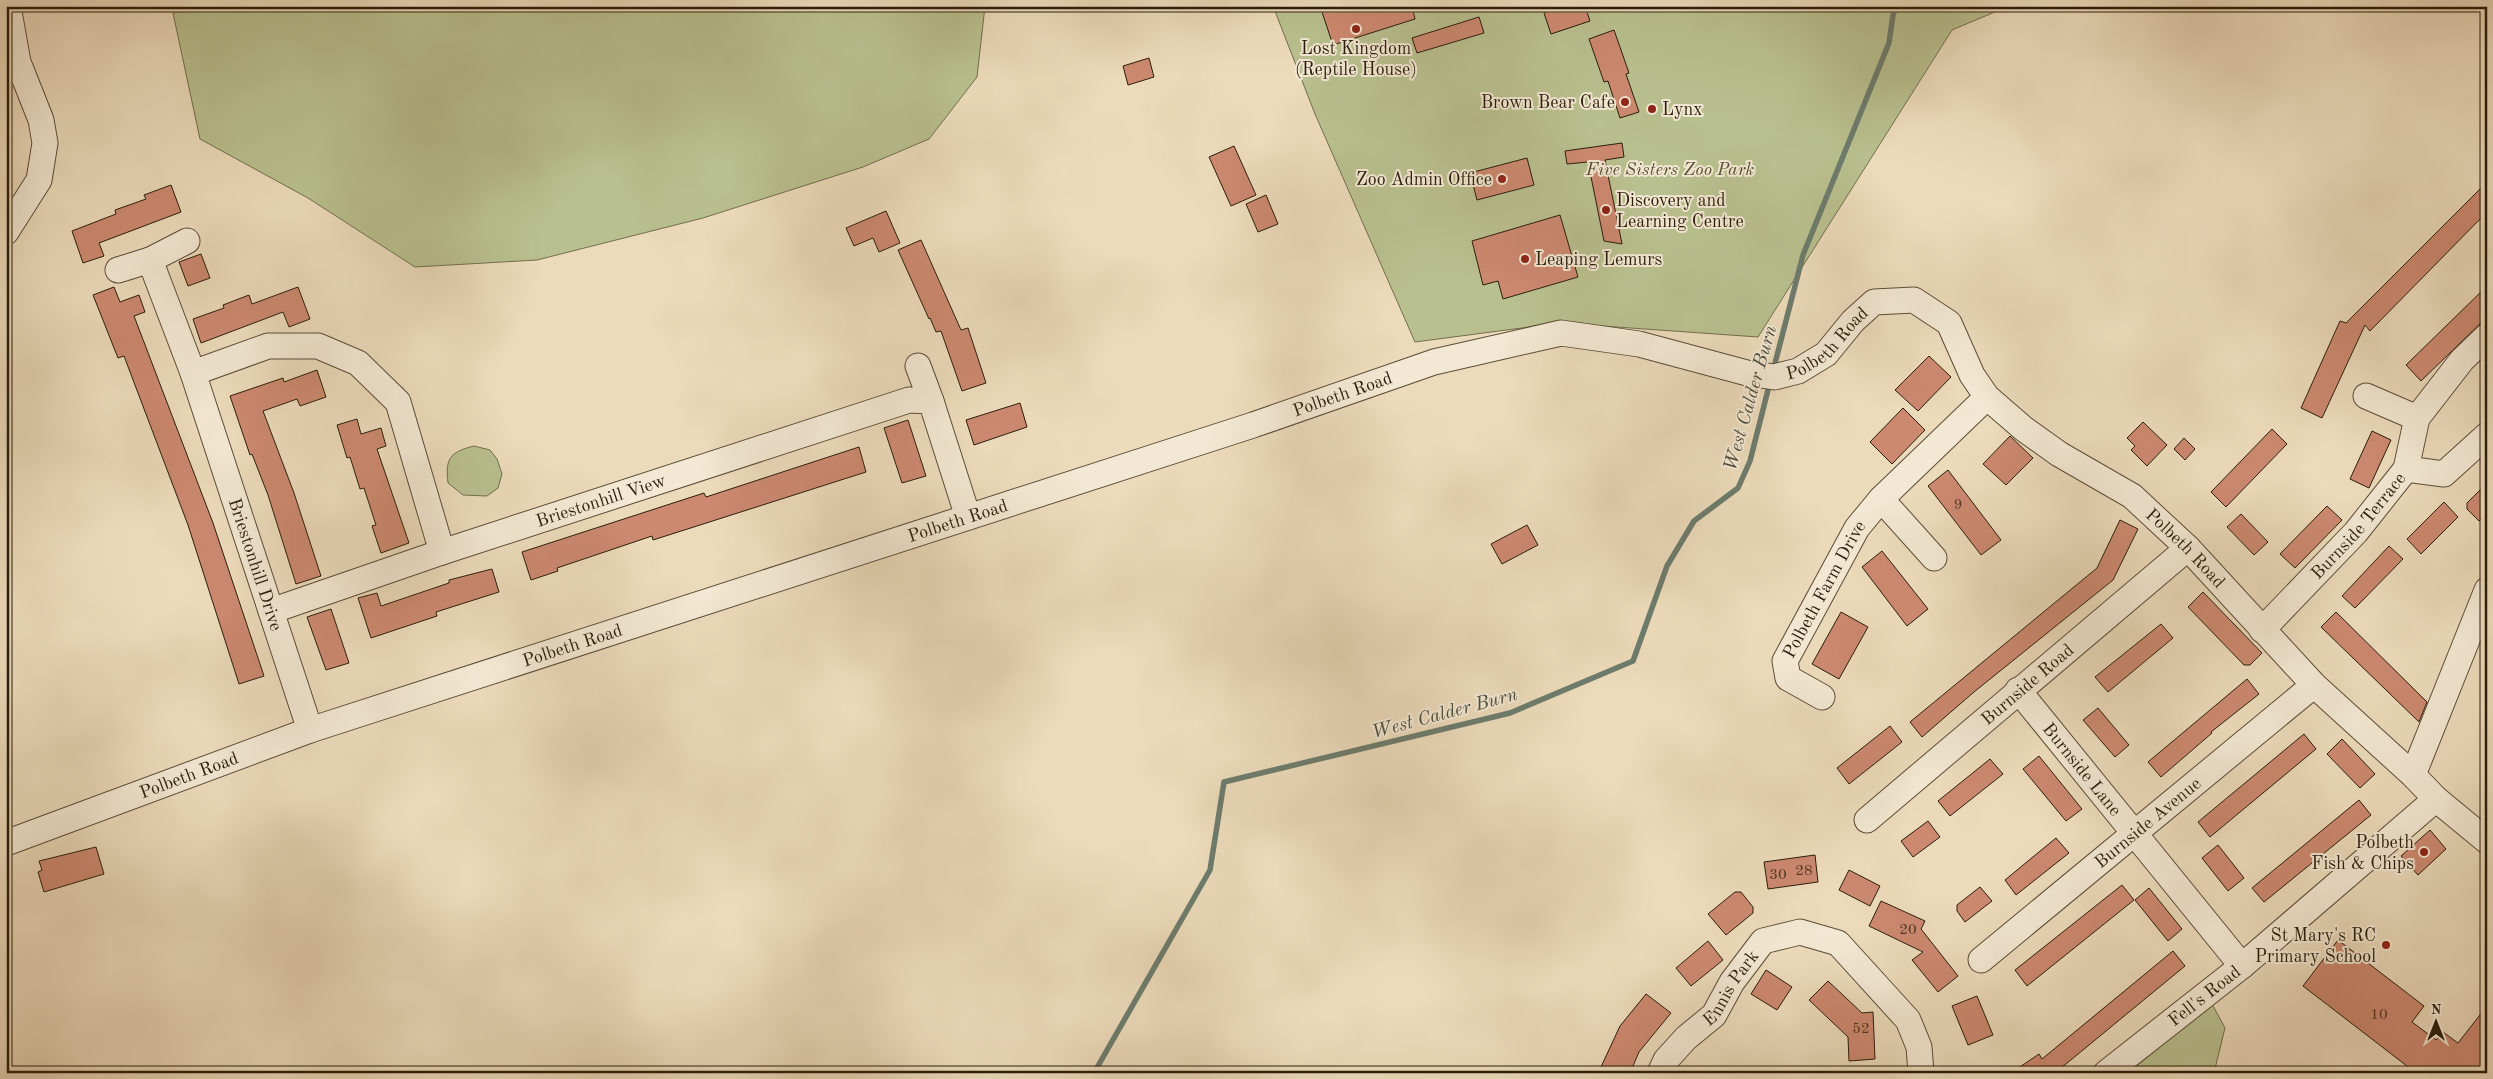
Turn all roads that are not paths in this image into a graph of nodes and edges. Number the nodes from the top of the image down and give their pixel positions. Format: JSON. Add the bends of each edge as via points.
{"nodes":[{"id":1,"x":8,"y":6,"type":"edge"},
{"id":2,"x":6,"y":232,"type":"edge"},
{"id":3,"x":187,"y":241,"type":"dead end"},
{"id":4,"x":150,"y":260,"type":"junction"},
{"id":5,"x":118,"y":270,"type":"dead end"},
{"id":6,"x":2487,"y":336,"type":"edge"},
{"id":7,"x":918,"y":366,"type":"dead end"},
{"id":8,"x":193,"y":373,"type":"junction"},
{"id":9,"x":2366,"y":396,"type":"dead end"},
{"id":10,"x":1987,"y":397,"type":"junction"},
{"id":11,"x":931,"y":402,"type":"junction"},
{"id":12,"x":2418,"y":418,"type":"junction"},
{"id":13,"x":2487,"y":435,"type":"edge"},
{"id":14,"x":2406,"y":469,"type":"junction"},
{"id":15,"x":1881,"y":499,"type":"junction"},
{"id":16,"x":968,"y":517,"type":"junction"},
{"id":17,"x":2188,"y":548,"type":"junction"},
{"id":18,"x":442,"y":552,"type":"junction"},
{"id":19,"x":1934,"y":558,"type":"dead end"},
{"id":20,"x":2487,"y":590,"type":"edge"},
{"id":21,"x":271,"y":611,"type":"junction"},
{"id":22,"x":2262,"y":630,"type":"junction"},
{"id":23,"x":2314,"y":685,"type":"junction"},
{"id":24,"x":2018,"y":690,"type":"junction"},
{"id":25,"x":1822,"y":697,"type":"dead end"},
{"id":26,"x":310,"y":730,"type":"junction"},
{"id":27,"x":2413,"y":775,"type":"junction"},
{"id":28,"x":2436,"y":799,"type":"junction"},
{"id":29,"x":1867,"y":820,"type":"dead end"},
{"id":30,"x":2134,"y":833,"type":"junction"},
{"id":31,"x":2487,"y":841,"type":"edge"},
{"id":32,"x":6,"y":844,"type":"edge"},
{"id":33,"x":1981,"y":960,"type":"dead end"},
{"id":34,"x":2242,"y":966,"type":"junction"},
{"id":35,"x":1660,"y":1073,"type":"edge"},
{"id":36,"x":1921,"y":1073,"type":"edge"},
{"id":37,"x":2106,"y":1073,"type":"edge"}],
"edges":[{"from":1,"to":2,"type":"street","via":[[18,62],[40,120],[45,143],[39,180]]},
{"from":3,"to":4,"type":"street"},
{"from":4,"to":5,"type":"street"},
{"from":4,"to":8,"type":"street"},
{"from":6,"to":12,"type":"street","name":"Burnside Terrace","via":[[2462,360]]},
{"from":7,"to":11,"type":"street"},
{"from":8,"to":18,"type":"street","via":[[268,346],[318,346],[358,363],[398,402]]},
{"from":8,"to":21,"type":"street","name":"Briestonhill Drive"},
{"from":9,"to":12,"type":"street"},
{"from":10,"to":15,"type":"street","name":"Polbeth Farm Drive"},
{"from":10,"to":16,"type":"street","name":"Polbeth Road","via":[[1972,375],[1949,323],[1914,300],[1874,302],[1853,321],[1826,354],[1798,371],[1774,378],[1640,344],[1561,333],[1417,367],[1253,425]]},
{"from":10,"to":17,"type":"street","name":"Polbeth Road","via":[[2060,454],[2132,496]]},
{"from":11,"to":16,"type":"street"},
{"from":11,"to":18,"type":"street","name":"Briestonhill View","via":[[909,400]]},
{"from":12,"to":14,"type":"street","name":"Burnside Terrace"},
{"from":13,"to":14,"type":"street","via":[[2444,474]]},
{"from":14,"to":22,"type":"street","name":"Burnside Terrace","via":[[2356,532]]},
{"from":15,"to":19,"type":"street","name":"Polbeth Farm Drive"},
{"from":15,"to":25,"type":"street","name":"Polbeth Farm Drive","via":[[1857,528],[1785,661],[1788,678]]},
{"from":16,"to":26,"type":"street","name":"Polbeth Road"},
{"from":17,"to":22,"type":"street","name":"Polbeth Road"},
{"from":17,"to":24,"type":"street","name":"Burnside Road"},
{"from":18,"to":21,"type":"street","name":"Briestonhill View"},
{"from":20,"to":27,"type":"street"},
{"from":21,"to":26,"type":"street","name":"Briestonhill Drive"},
{"from":22,"to":23,"type":"street","name":"Polbeth Road"},
{"from":23,"to":27,"type":"street","name":"Polbeth Road"},
{"from":23,"to":30,"type":"street","name":"Burnside Avenue"},
{"from":24,"to":29,"type":"street","name":"Burnside Road"},
{"from":24,"to":30,"type":"street","name":"Burnside Lane"},
{"from":26,"to":32,"type":"street","name":"Polbeth Road"},
{"from":27,"to":28,"type":"street","name":"Polbeth Road"},
{"from":28,"to":31,"type":"street","name":"Polbeth Road"},
{"from":28,"to":34,"type":"street","name":"Fell's Road"},
{"from":30,"to":33,"type":"street","name":"Burnside Avenue"},
{"from":30,"to":34,"type":"street","name":"Burnside Lane"},
{"from":34,"to":37,"type":"street","name":"Fell's Road"},
{"from":35,"to":36,"type":"street","name":"Ennis Park","via":[[1666,1060],[1686,1038],[1714,1015],[1732,982],[1763,941],[1800,932],[1838,943],[1908,1020],[1919,1047]]}]}
